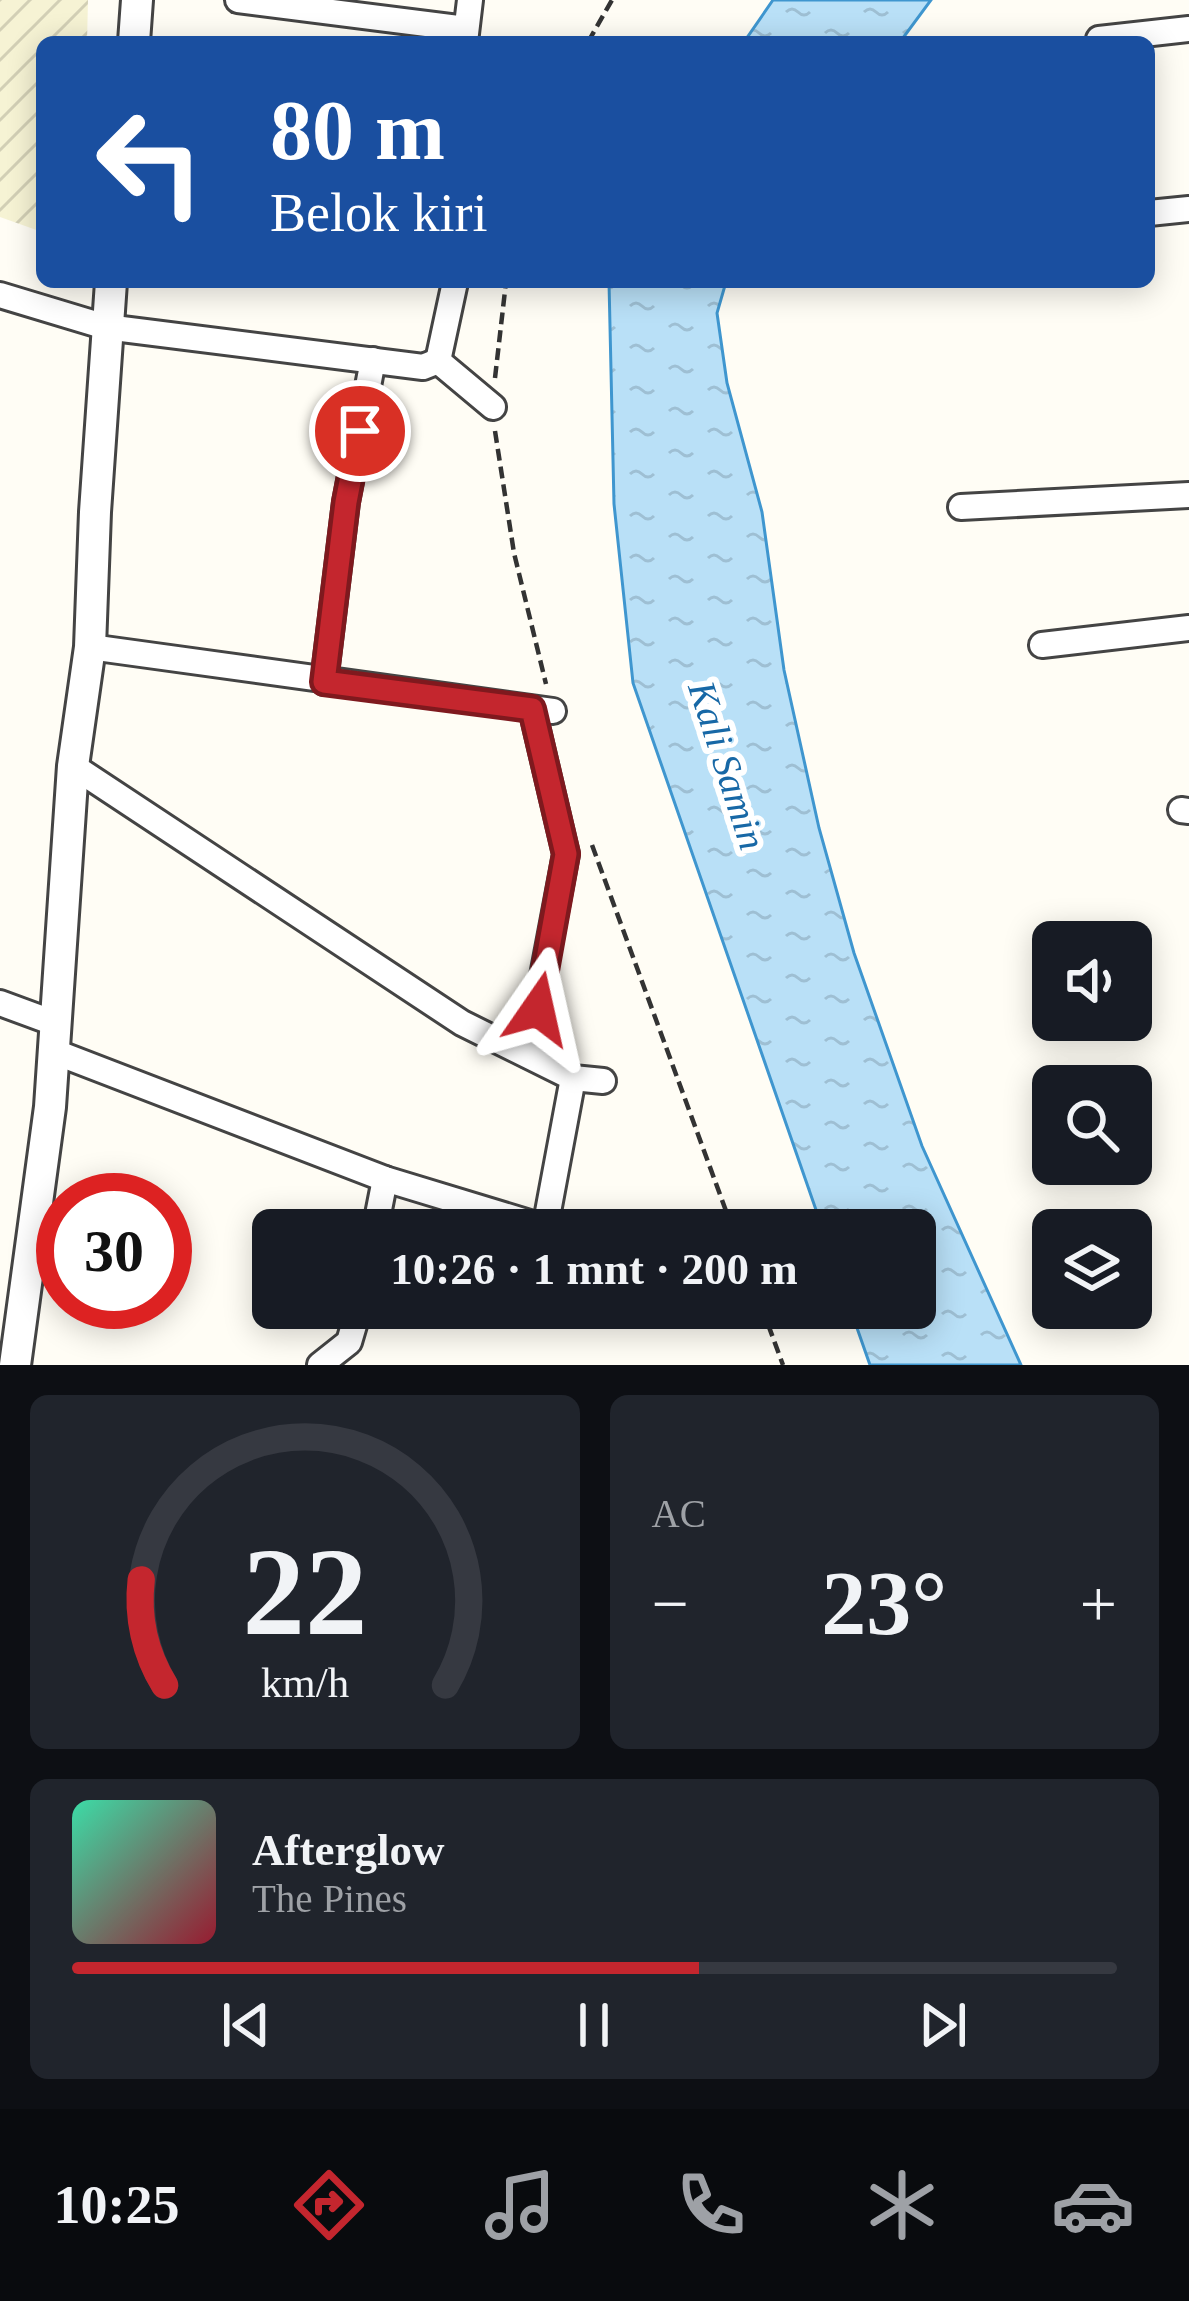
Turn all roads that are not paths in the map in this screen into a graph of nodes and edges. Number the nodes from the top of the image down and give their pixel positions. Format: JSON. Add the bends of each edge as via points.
{"nodes":[{"id":1,"x":137,"y":0,"type":"edge"},
{"id":2,"x":238,"y":0,"type":"edge"},
{"id":3,"x":470,"y":0,"type":"edge"},
{"id":4,"x":1189,"y":29,"type":"edge"},
{"id":5,"x":134,"y":36,"type":"edge"},
{"id":6,"x":466,"y":36,"type":"edge"},
{"id":7,"x":1126,"y":36,"type":"edge"},
{"id":8,"x":1189,"y":209,"type":"edge"},
{"id":9,"x":1155,"y":212,"type":"edge"},
{"id":10,"x":110,"y":288,"type":"edge"},
{"id":11,"x":454,"y":288,"type":"edge"},
{"id":12,"x":0,"y":295,"type":"edge"},
{"id":13,"x":106,"y":327,"type":"junction"},
{"id":14,"x":373,"y":360,"type":"junction"},
{"id":15,"x":438,"y":361,"type":"junction"},
{"id":16,"x":493,"y":406,"type":"road end"},
{"id":17,"x":1189,"y":495,"type":"edge"},
{"id":18,"x":961,"y":506,"type":"dead end"},
{"id":19,"x":1189,"y":628,"type":"edge"},
{"id":20,"x":1042,"y":645,"type":"dead end"},
{"id":21,"x":90,"y":647,"type":"junction"},
{"id":22,"x":324,"y":682,"type":"junction"},
{"id":23,"x":73,"y":766,"type":"junction"},
{"id":24,"x":0,"y":1003,"type":"edge"},
{"id":25,"x":56,"y":1038,"type":"junction"},
{"id":26,"x":529,"y":1055,"type":"junction"},
{"id":27,"x":573,"y":1078,"type":"junction"},
{"id":28,"x":603,"y":1081,"type":"dead end"},
{"id":29,"x":385,"y":1179,"type":"junction"},
{"id":30,"x":379,"y":1209,"type":"edge"},
{"id":31,"x":483,"y":1209,"type":"edge"},
{"id":32,"x":552,"y":1209,"type":"edge"},
{"id":33,"x":353,"y":1329,"type":"edge"},
{"id":34,"x":15,"y":1365,"type":"edge"},
{"id":35,"x":320,"y":1365,"type":"edge"}],
"edges":[{"from":1,"to":5,"type":"street"},
{"from":2,"to":6,"type":"street"},
{"from":3,"to":6,"type":"street"},
{"from":4,"to":7,"type":"street"},
{"from":8,"to":9,"type":"street"},
{"from":10,"to":13,"type":"street"},
{"from":11,"to":15,"type":"street"},
{"from":12,"to":13,"type":"street"},
{"from":13,"to":14,"type":"street"},
{"from":13,"to":21,"type":"street"},
{"from":14,"to":15,"type":"street","via":[[423,368]]},
{"from":14,"to":22,"type":"street"},
{"from":15,"to":16,"type":"street"},
{"from":17,"to":18,"type":"street"},
{"from":19,"to":20,"type":"street"},
{"from":21,"to":22,"type":"street"},
{"from":21,"to":23,"type":"street"},
{"from":22,"to":26,"type":"street","via":[[543,710],[566,854]]},
{"from":23,"to":25,"type":"street"},
{"from":23,"to":26,"type":"street","via":[[435,1006]]},
{"from":24,"to":25,"type":"street"},
{"from":25,"to":29,"type":"street"},
{"from":25,"to":34,"type":"street"},
{"from":26,"to":27,"type":"street"},
{"from":27,"to":28,"type":"street"},
{"from":27,"to":32,"type":"street"},
{"from":29,"to":30,"type":"street"},
{"from":29,"to":31,"type":"street"},
{"from":33,"to":35,"type":"street"}]}
